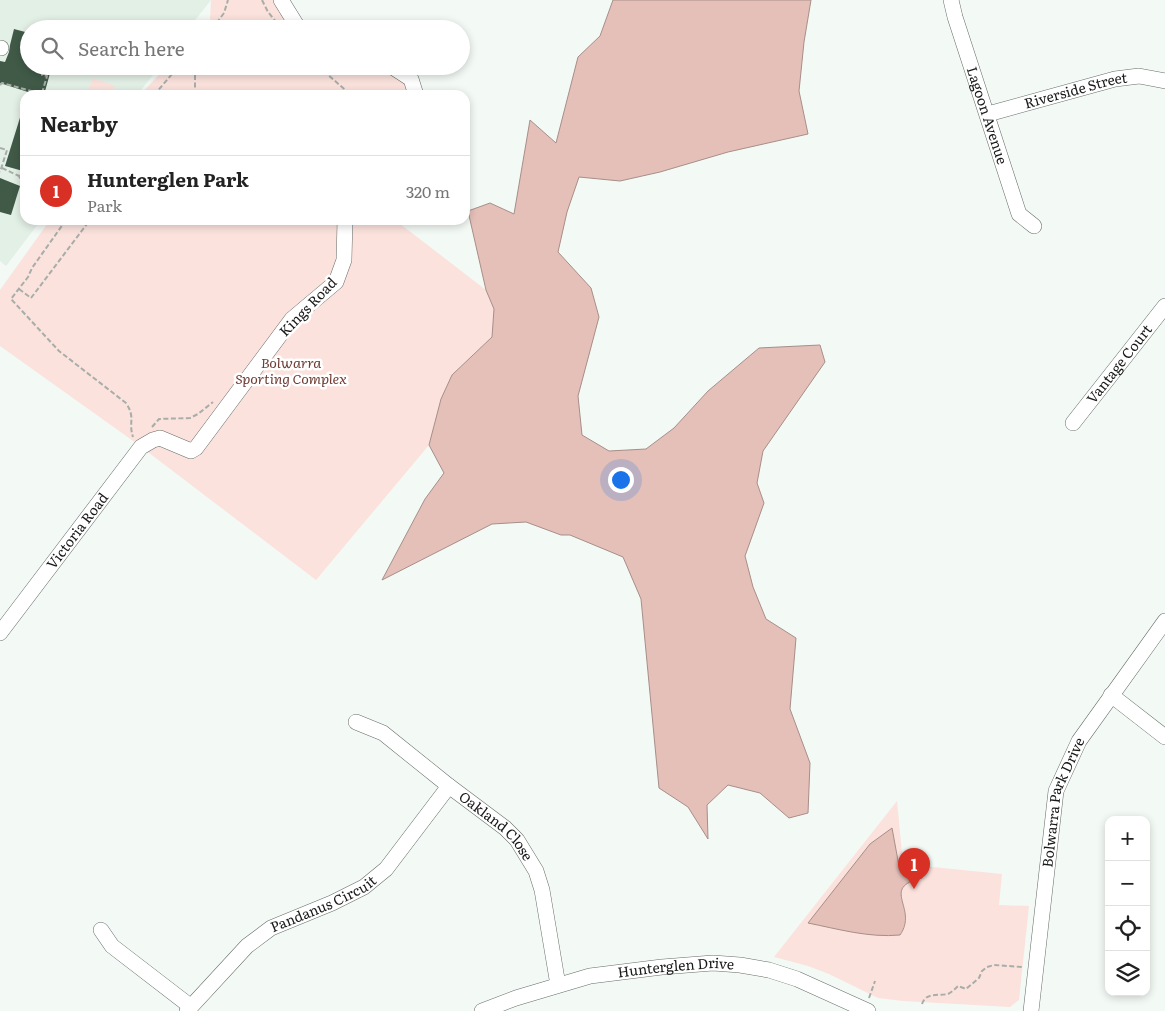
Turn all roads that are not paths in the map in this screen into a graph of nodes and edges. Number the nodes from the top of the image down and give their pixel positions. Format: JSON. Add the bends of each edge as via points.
{"nodes":[{"id":1,"x":281,"y":0,"type":"edge"},
{"id":2,"x":951,"y":0,"type":"edge"},
{"id":3,"x":293,"y":20,"type":"edge"},
{"id":4,"x":405,"y":75,"type":"edge"},
{"id":5,"x":1165,"y":81,"type":"edge"},
{"id":6,"x":414,"y":90,"type":"edge"},
{"id":7,"x":988,"y":114,"type":"junction"},
{"id":8,"x":345,"y":225,"type":"edge"},
{"id":9,"x":1034,"y":226,"type":"dead end"},
{"id":10,"x":1165,"y":306,"type":"edge"},
{"id":11,"x":1073,"y":423,"type":"dead end"},
{"id":12,"x":155,"y":433,"type":"joint"},
{"id":13,"x":1165,"y":621,"type":"edge"},
{"id":14,"x":0,"y":633,"type":"edge"},
{"id":15,"x":1111,"y":695,"type":"junction"},
{"id":16,"x":356,"y":722,"type":"dead end"},
{"id":17,"x":1165,"y":737,"type":"edge"},
{"id":18,"x":449,"y":786,"type":"junction"},
{"id":19,"x":101,"y":930,"type":"dead end"},
{"id":20,"x":558,"y":985,"type":"junction"},
{"id":21,"x":869,"y":1004,"type":"edge"},
{"id":22,"x":188,"y":1009,"type":"edge"},
{"id":23,"x":482,"y":1011,"type":"edge"},
{"id":24,"x":1031,"y":1011,"type":"edge"}],
"edges":[{"from":1,"to":3,"type":"street"},
{"from":2,"to":7,"type":"street","name":"Lagoon Avenue"},
{"from":4,"to":6,"type":"street","via":[[411,79]]},
{"from":5,"to":7,"type":"street","name":"Riverside Street","via":[[1139,76],[1116,79]]},
{"from":7,"to":9,"type":"street","name":"Lagoon Avenue","via":[[1020,214]]},
{"from":8,"to":12,"type":"street","name":"Kings Road","via":[[344,260],[336,282],[292,320],[196,448],[191,451]]},
{"from":10,"to":11,"type":"street","name":"Vantage Court"},
{"from":12,"to":14,"type":"street","name":"Victoria Road","via":[[153,440],[141,447]]},
{"from":13,"to":15,"type":"street","name":"Bolwarra Park Drive"},
{"from":15,"to":17,"type":"street"},
{"from":15,"to":24,"type":"street","name":"Bolwarra Park Drive","via":[[1079,742],[1056,792]]},
{"from":16,"to":18,"type":"street","name":"Oakland Close","via":[[383,733]]},
{"from":18,"to":20,"type":"street","name":"Oakland Close","via":[[505,828],[527,855],[542,890]]},
{"from":18,"to":22,"type":"street","name":"Pandanus Circuit","via":[[386,869],[364,887],[271,928],[247,946]]},
{"from":19,"to":22,"type":"street","via":[[112,946]]},
{"from":20,"to":21,"type":"street","name":"Hunterglen Drive","via":[[590,976],[713,963],[769,970]]},
{"from":20,"to":23,"type":"street","name":"Hunterglen Drive"}]}
